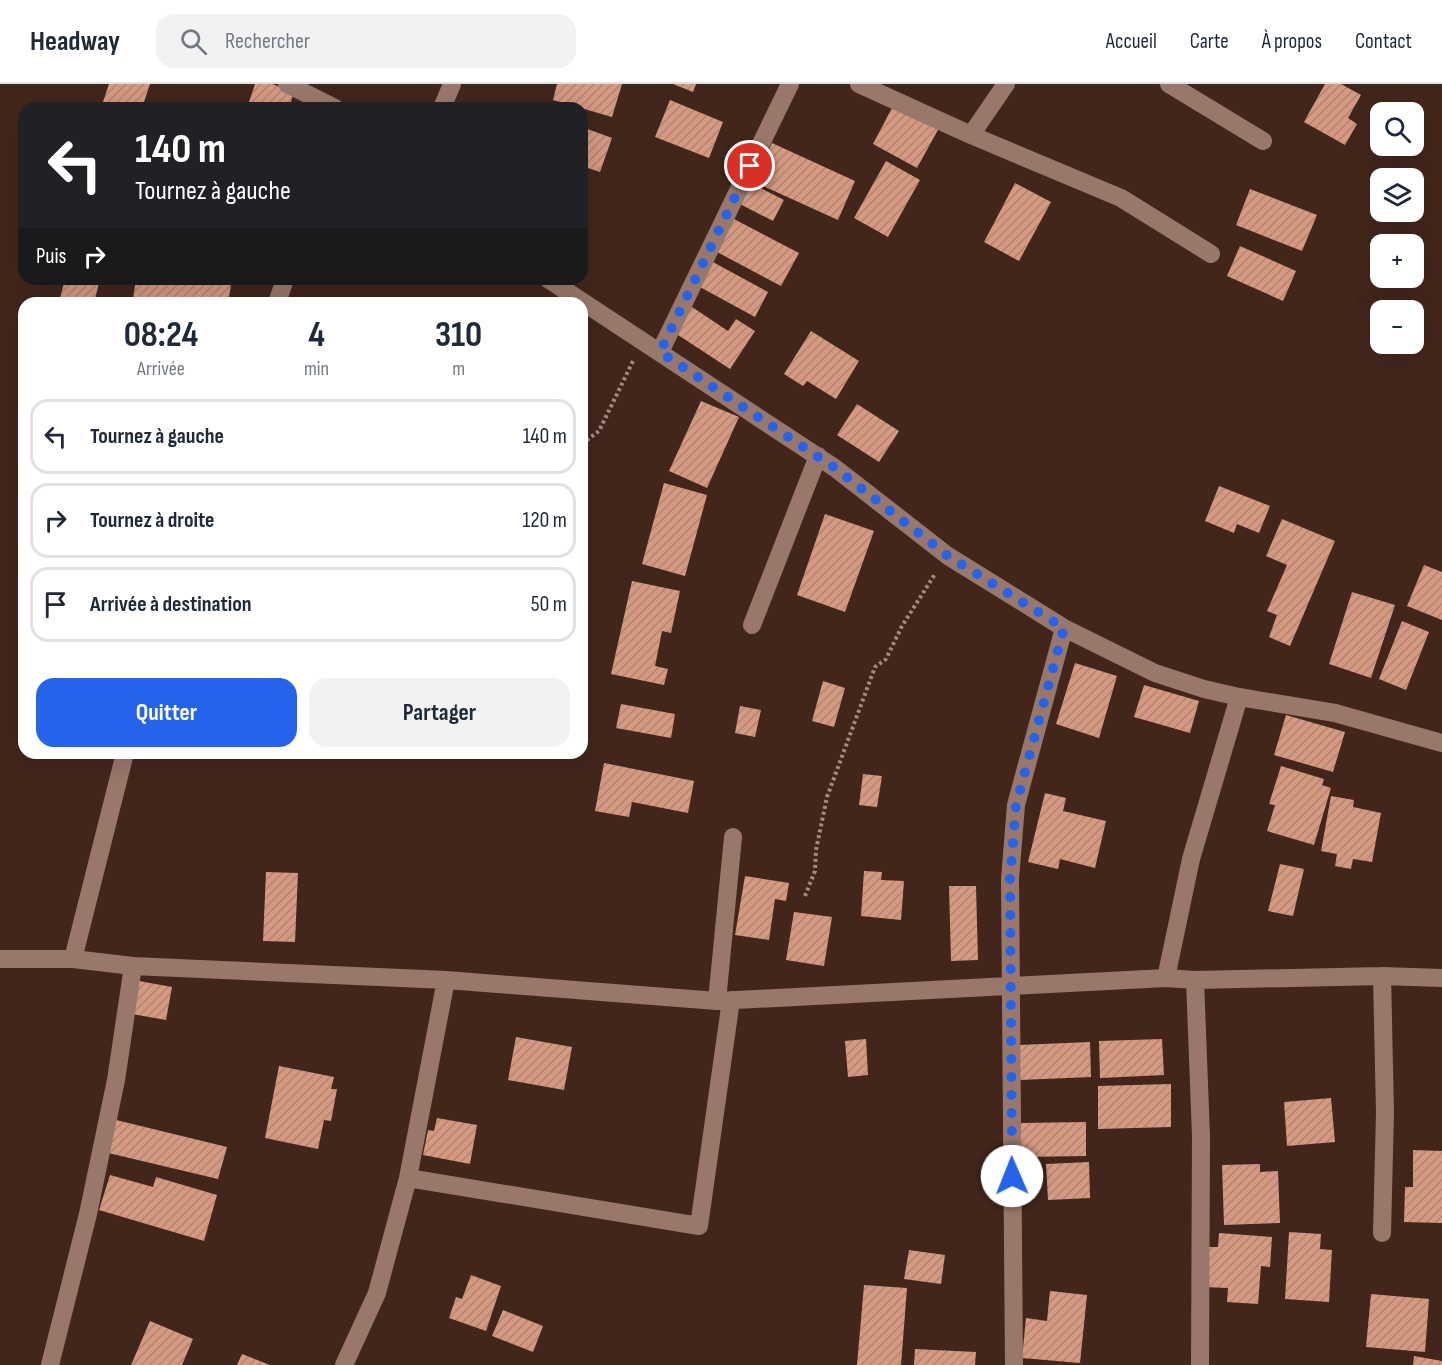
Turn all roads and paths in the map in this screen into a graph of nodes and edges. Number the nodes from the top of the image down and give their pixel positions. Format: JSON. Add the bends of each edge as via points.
{"nodes":[{"id":1,"x":287,"y":84,"type":"edge"},
{"id":2,"x":452,"y":84,"type":"edge"},
{"id":3,"x":790,"y":84,"type":"edge"},
{"id":4,"x":860,"y":84,"type":"edge"},
{"id":5,"x":1006,"y":84,"type":"edge"},
{"id":6,"x":1169,"y":84,"type":"edge"},
{"id":7,"x":324,"y":102,"type":"edge"},
{"id":8,"x":444,"y":102,"type":"edge"},
{"id":9,"x":971,"y":135,"type":"junction"},
{"id":10,"x":1263,"y":141,"type":"dead end"},
{"id":11,"x":1211,"y":254,"type":"dead end"},
{"id":12,"x":557,"y":285,"type":"edge"},
{"id":13,"x":576,"y":297,"type":"edge"},
{"id":14,"x":588,"y":305,"type":"edge"},
{"id":15,"x":637,"y":352,"type":"dead end"},
{"id":16,"x":660,"y":352,"type":"junction"},
{"id":17,"x":588,"y":440,"type":"edge"},
{"id":18,"x":818,"y":456,"type":"junction"},
{"id":19,"x":948,"y":556,"type":"junction"},
{"id":20,"x":752,"y":625,"type":"dead end"},
{"id":21,"x":1064,"y":628,"type":"junction"},
{"id":22,"x":1239,"y":697,"type":"junction"},
{"id":23,"x":1442,"y":743,"type":"edge"},
{"id":24,"x":123,"y":759,"type":"edge"},
{"id":25,"x":733,"y":837,"type":"dead end"},
{"id":26,"x":805,"y":896,"type":"dead end"},
{"id":27,"x":0,"y":958,"type":"edge"},
{"id":28,"x":73,"y":959,"type":"junction"},
{"id":29,"x":133,"y":966,"type":"junction"},
{"id":30,"x":1382,"y":976,"type":"junction"},
{"id":31,"x":1166,"y":978,"type":"junction"},
{"id":32,"x":1442,"y":978,"type":"edge"},
{"id":33,"x":1195,"y":980,"type":"junction"},
{"id":34,"x":446,"y":981,"type":"junction"},
{"id":35,"x":1011,"y":987,"type":"junction"},
{"id":36,"x":724,"y":1001,"type":"junction"},
{"id":37,"x":408,"y":1178,"type":"junction"},
{"id":38,"x":1382,"y":1233,"type":"dead end"},
{"id":39,"x":50,"y":1365,"type":"edge"},
{"id":40,"x":344,"y":1365,"type":"edge"},
{"id":41,"x":1014,"y":1365,"type":"edge"},
{"id":42,"x":1200,"y":1365,"type":"edge"}],
"edges":[{"from":1,"to":7,"type":"street"},
{"from":2,"to":8,"type":"street"},
{"from":3,"to":16,"type":"street"},
{"from":4,"to":9,"type":"street"},
{"from":5,"to":9,"type":"street"},
{"from":6,"to":10,"type":"street"},
{"from":9,"to":11,"type":"street","via":[[1121,198]]},
{"from":12,"to":13,"type":"street"},
{"from":14,"to":16,"type":"street"},
{"from":15,"to":17,"type":"path","via":[[600,431]]},
{"from":16,"to":18,"type":"street"},
{"from":18,"to":19,"type":"street"},
{"from":18,"to":20,"type":"street"},
{"from":19,"to":21,"type":"street"},
{"from":19,"to":26,"type":"path","via":[[902,626],[886,659],[875,668],[827,797],[815,871]]},
{"from":21,"to":22,"type":"street","via":[[1155,673]]},
{"from":21,"to":35,"type":"street","via":[[1016,805],[1010,879]]},
{"from":22,"to":23,"type":"street","via":[[1335,713]]},
{"from":22,"to":31,"type":"street","via":[[1191,860]]},
{"from":24,"to":28,"type":"street"},
{"from":25,"to":36,"type":"street"},
{"from":27,"to":28,"type":"street"},
{"from":28,"to":29,"type":"street"},
{"from":29,"to":34,"type":"street"},
{"from":29,"to":39,"type":"street","via":[[116,1080]]},
{"from":30,"to":32,"type":"street"},
{"from":30,"to":33,"type":"street"},
{"from":30,"to":38,"type":"street"},
{"from":31,"to":33,"type":"street"},
{"from":31,"to":35,"type":"street"},
{"from":33,"to":42,"type":"street","via":[[1201,1136]]},
{"from":34,"to":36,"type":"street"},
{"from":34,"to":37,"type":"street"},
{"from":35,"to":36,"type":"street"},
{"from":35,"to":41,"type":"street"},
{"from":36,"to":37,"type":"street","via":[[699,1226]]},
{"from":37,"to":40,"type":"street","via":[[377,1293]]}]}
